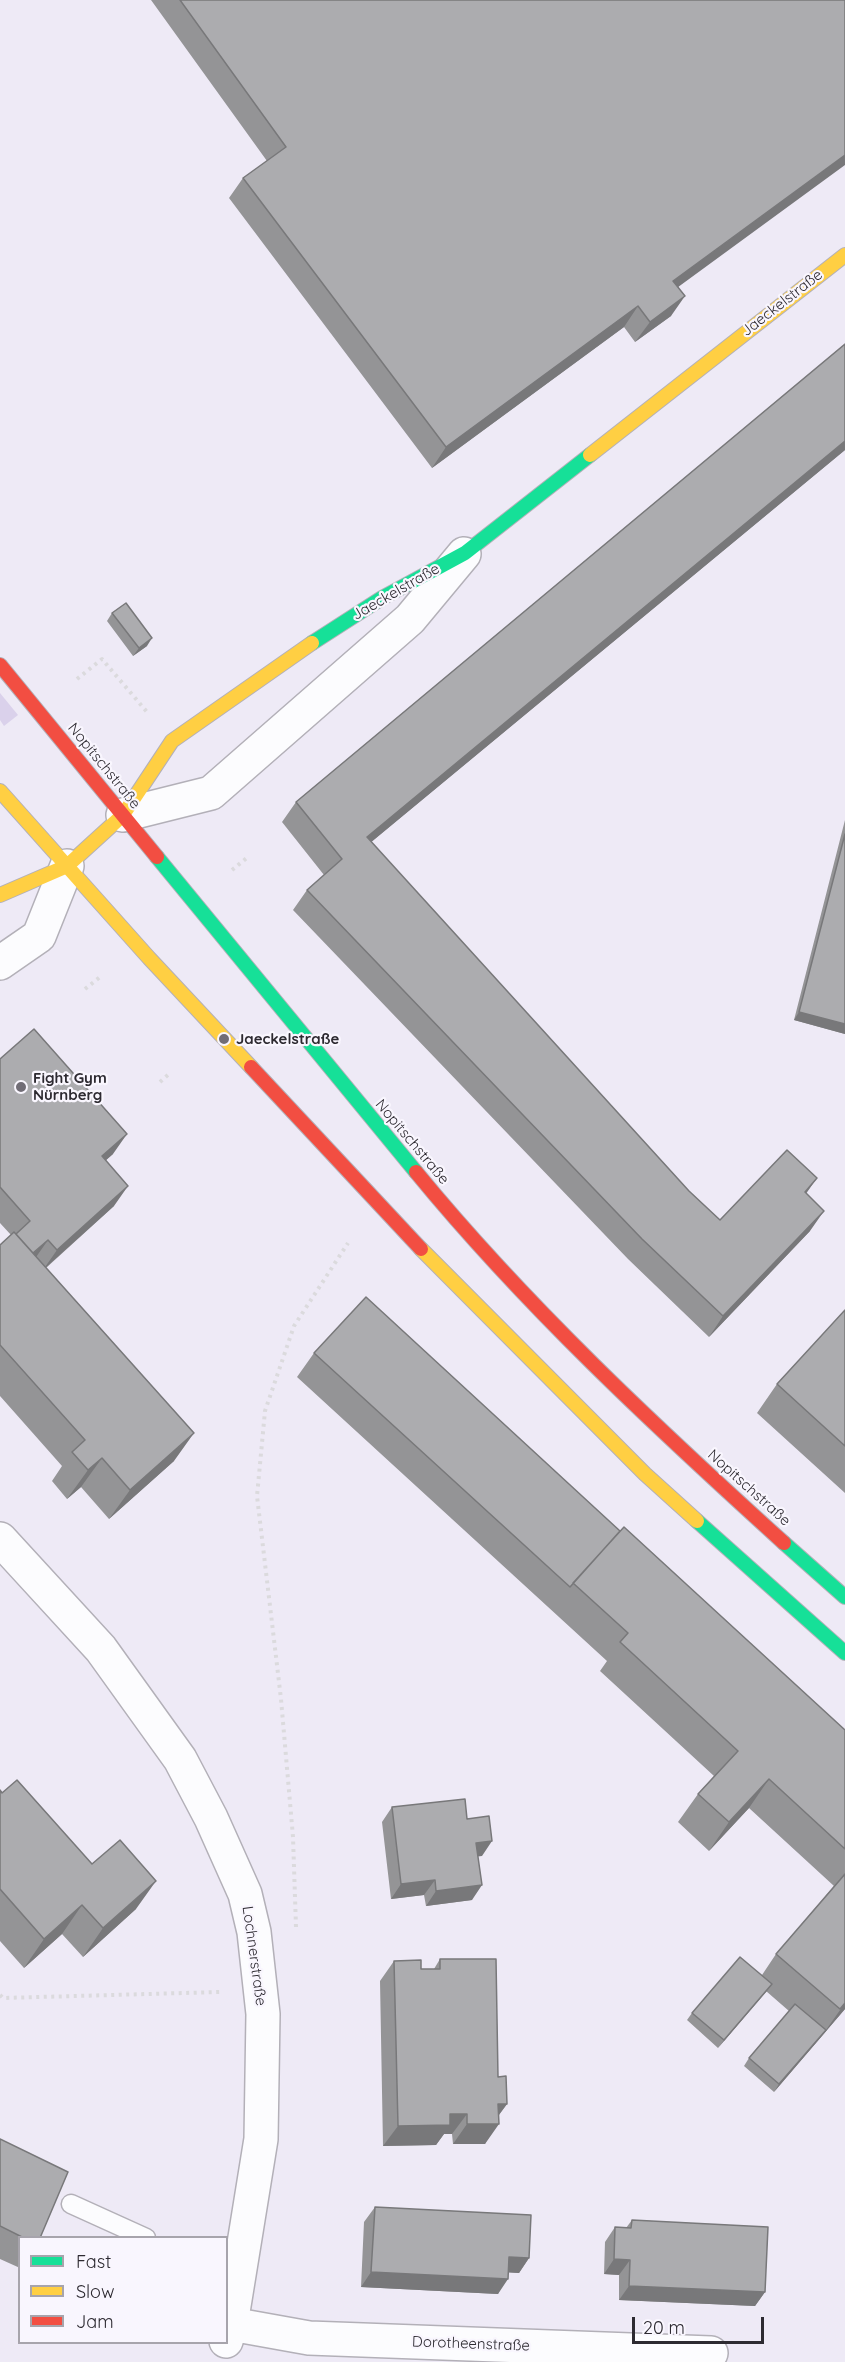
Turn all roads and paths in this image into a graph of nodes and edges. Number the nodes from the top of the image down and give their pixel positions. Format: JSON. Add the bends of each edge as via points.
{"nodes":[{"id":1,"x":845,"y":255,"type":"edge"},
{"id":2,"x":465,"y":553,"type":"junction"},
{"id":3,"x":102,"y":659,"type":"dead end"},
{"id":4,"x":0,"y":665,"type":"edge"},
{"id":5,"x":77,"y":679,"type":"dead end"},
{"id":6,"x":0,"y":791,"type":"edge"},
{"id":7,"x":123,"y":815,"type":"junction"},
{"id":8,"x":248,"y":857,"type":"dead end"},
{"id":9,"x":66,"y":866,"type":"junction"},
{"id":10,"x":232,"y":870,"type":"dead end"},
{"id":11,"x":0,"y":895,"type":"edge"},
{"id":12,"x":0,"y":963,"type":"edge"},
{"id":13,"x":100,"y":977,"type":"dead end"},
{"id":14,"x":85,"y":989,"type":"dead end"},
{"id":15,"x":169,"y":1074,"type":"dead end"},
{"id":16,"x":160,"y":1082,"type":"dead end"},
{"id":17,"x":348,"y":1243,"type":"dead end"},
{"id":18,"x":0,"y":1539,"type":"edge"},
{"id":19,"x":845,"y":1597,"type":"edge"},
{"id":20,"x":845,"y":1653,"type":"edge"},
{"id":21,"x":254,"y":1932,"type":"junction"},
{"id":22,"x":260,"y":1991,"type":"junction"},
{"id":23,"x":0,"y":1995,"type":"edge"},
{"id":24,"x":71,"y":2204,"type":"dead end"},
{"id":25,"x":142,"y":2236,"type":"edge"},
{"id":26,"x":233,"y":2275,"type":"edge"},
{"id":27,"x":228,"y":2336,"type":"edge"},
{"id":28,"x":226,"y":2344,"type":"edge"},
{"id":29,"x":711,"y":2353,"type":"dead end"},
{"id":30,"x":220,"y":2362,"type":"edge"}],
"edges":[{"from":1,"to":2,"type":"main road","name":"Jaeckelstraße"},
{"from":2,"to":7,"type":"main road","name":"Jaeckelstraße","via":[[372,604],[172,741]]},
{"from":2,"to":7,"type":"street","name":"Jaeckelstraße","via":[[410,619],[211,793]]},
{"from":3,"to":5,"type":"path"},
{"from":4,"to":7,"type":"main road","name":"Nopitschstraße"},
{"from":6,"to":9,"type":"main road"},
{"from":7,"to":9,"type":"main road"},
{"from":7,"to":19,"type":"main road","name":"Nopitschstraße","via":[[402,1158],[492,1259],[674,1443]]},
{"from":8,"to":10,"type":"path"},
{"from":9,"to":11,"type":"main road"},
{"from":9,"to":12,"type":"street","via":[[39,936]]},
{"from":9,"to":20,"type":"main road","via":[[509,1340],[645,1474]]},
{"from":13,"to":14,"type":"path"},
{"from":15,"to":16,"type":"path"},
{"from":17,"to":21,"type":"path","via":[[294,1326],[265,1411],[257,1496],[282,1710],[296,1928]]},
{"from":18,"to":21,"type":"street","name":"Lochnerstraße","via":[[101,1649],[180,1759],[245,1894]]},
{"from":21,"to":22,"type":"street","name":"Lochnerstraße"},
{"from":22,"to":23,"type":"path","via":[[3,1998]]},
{"from":22,"to":26,"type":"street","name":"Lochnerstraße","via":[[261,2139]]},
{"from":24,"to":25,"type":"lane"},
{"from":26,"to":27,"type":"street","name":"Lochnerstraße"},
{"from":27,"to":29,"type":"street","name":"Dorotheenstraße"},
{"from":28,"to":30,"type":"street","name":"Lochnerstraße"}]}
